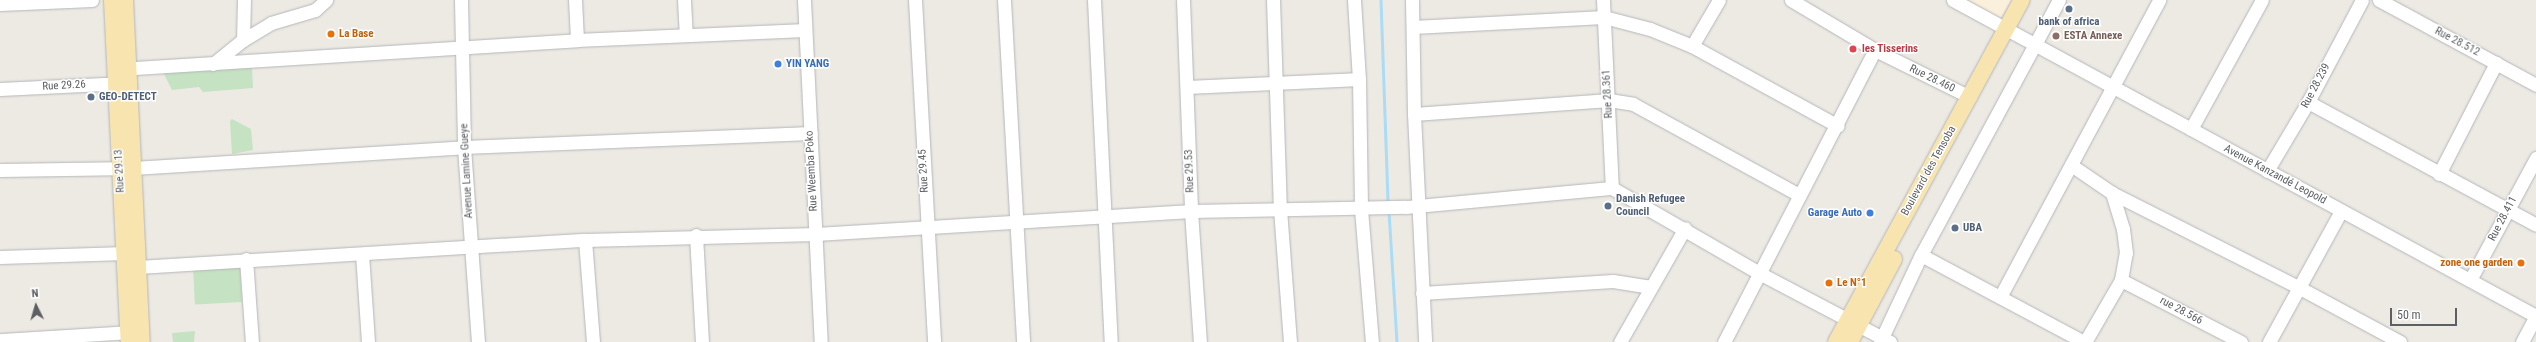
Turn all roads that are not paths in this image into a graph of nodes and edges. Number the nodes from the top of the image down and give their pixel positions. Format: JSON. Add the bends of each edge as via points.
{"nodes":[{"id":1,"x":92,"y":0,"type":"edge"},
{"id":2,"x":112,"y":0,"type":"edge"},
{"id":3,"x":124,"y":0,"type":"edge"},
{"id":4,"x":244,"y":0,"type":"edge"},
{"id":5,"x":326,"y":0,"type":"edge"},
{"id":6,"x":461,"y":0,"type":"edge"},
{"id":7,"x":575,"y":0,"type":"edge"},
{"id":8,"x":684,"y":0,"type":"edge"},
{"id":9,"x":796,"y":0,"type":"edge"},
{"id":10,"x":804,"y":0,"type":"edge"},
{"id":11,"x":915,"y":0,"type":"edge"},
{"id":12,"x":1004,"y":0,"type":"edge"},
{"id":13,"x":1094,"y":0,"type":"edge"},
{"id":14,"x":1183,"y":0,"type":"edge"},
{"id":15,"x":1273,"y":0,"type":"edge"},
{"id":16,"x":1354,"y":0,"type":"edge"},
{"id":17,"x":1412,"y":0,"type":"edge"},
{"id":18,"x":1603,"y":0,"type":"edge"},
{"id":19,"x":1719,"y":0,"type":"edge"},
{"id":20,"x":1791,"y":0,"type":"edge"},
{"id":21,"x":1953,"y":0,"type":"edge"},
{"id":22,"x":2022,"y":0,"type":"edge"},
{"id":23,"x":2032,"y":0,"type":"edge"},
{"id":24,"x":2059,"y":0,"type":"edge"},
{"id":25,"x":2159,"y":0,"type":"edge"},
{"id":26,"x":2262,"y":0,"type":"edge"},
{"id":27,"x":2362,"y":0,"type":"edge"},
{"id":28,"x":2379,"y":0,"type":"edge"},
{"id":29,"x":0,"y":4,"type":"edge"},
{"id":30,"x":1604,"y":17,"type":"junction"},
{"id":31,"x":1413,"y":27,"type":"junction"},
{"id":32,"x":801,"y":31,"type":"junction"},
{"id":33,"x":2010,"y":32,"type":"junction"},
{"id":34,"x":686,"y":35,"type":"junction"},
{"id":35,"x":243,"y":40,"type":"junction"},
{"id":36,"x":577,"y":40,"type":"junction"},
{"id":37,"x":2034,"y":45,"type":"junction"},
{"id":38,"x":1692,"y":46,"type":"junction"},
{"id":39,"x":463,"y":48,"type":"junction"},
{"id":40,"x":1875,"y":50,"type":"junction"},
{"id":41,"x":2496,"y":63,"type":"junction"},
{"id":42,"x":213,"y":64,"type":"junction"},
{"id":43,"x":122,"y":76,"type":"junction"},
{"id":44,"x":1359,"y":79,"type":"junction"},
{"id":45,"x":1278,"y":82,"type":"junction"},
{"id":46,"x":2536,"y":85,"type":"edge"},
{"id":47,"x":1188,"y":87,"type":"junction"},
{"id":48,"x":2113,"y":87,"type":"junction"},
{"id":49,"x":0,"y":89,"type":"edge"},
{"id":50,"x":1970,"y":97,"type":"junction"},
{"id":51,"x":1609,"y":100,"type":"junction"},
{"id":52,"x":2308,"y":102,"type":"junction"},
{"id":53,"x":1414,"y":114,"type":"junction"},
{"id":54,"x":1838,"y":126,"type":"junction"},
{"id":55,"x":2190,"y":130,"type":"junction"},
{"id":56,"x":806,"y":133,"type":"junction"},
{"id":57,"x":464,"y":146,"type":"junction"},
{"id":58,"x":2536,"y":158,"type":"edge"},
{"id":59,"x":2071,"y":165,"type":"junction"},
{"id":60,"x":126,"y":168,"type":"junction"},
{"id":61,"x":0,"y":170,"type":"edge"},
{"id":62,"x":2267,"y":171,"type":"junction"},
{"id":63,"x":2439,"y":174,"type":"junction"},
{"id":64,"x":1612,"y":188,"type":"junction"},
{"id":65,"x":1800,"y":194,"type":"junction"},
{"id":66,"x":2112,"y":194,"type":"junction"},
{"id":67,"x":1412,"y":206,"type":"junction"},
{"id":68,"x":1365,"y":208,"type":"junction"},
{"id":69,"x":1280,"y":209,"type":"junction"},
{"id":70,"x":2341,"y":210,"type":"junction"},
{"id":71,"x":2508,"y":210,"type":"junction"},
{"id":72,"x":1191,"y":211,"type":"junction"},
{"id":73,"x":1106,"y":217,"type":"junction"},
{"id":74,"x":1017,"y":222,"type":"junction"},
{"id":75,"x":2536,"y":224,"type":"edge"},
{"id":76,"x":926,"y":226,"type":"junction"},
{"id":77,"x":1685,"y":228,"type":"junction"},
{"id":78,"x":811,"y":234,"type":"junction"},
{"id":79,"x":696,"y":235,"type":"junction"},
{"id":80,"x":585,"y":240,"type":"junction"},
{"id":81,"x":472,"y":247,"type":"junction"},
{"id":82,"x":125,"y":253,"type":"junction"},
{"id":83,"x":362,"y":254,"type":"junction"},
{"id":84,"x":1921,"y":255,"type":"junction"},
{"id":85,"x":0,"y":257,"type":"edge"},
{"id":86,"x":246,"y":259,"type":"junction"},
{"id":87,"x":138,"y":267,"type":"junction"},
{"id":88,"x":1761,"y":274,"type":"junction"},
{"id":89,"x":2121,"y":280,"type":"junction"},
{"id":90,"x":2470,"y":280,"type":"junction"},
{"id":91,"x":1650,"y":287,"type":"junction"},
{"id":92,"x":2298,"y":287,"type":"junction"},
{"id":93,"x":1422,"y":292,"type":"junction"},
{"id":94,"x":2000,"y":296,"type":"junction"},
{"id":95,"x":2536,"y":316,"type":"edge"},
{"id":96,"x":1853,"y":324,"type":"junction"},
{"id":97,"x":129,"y":337,"type":"edge"},
{"id":98,"x":0,"y":340,"type":"edge"},
{"id":99,"x":1884,"y":340,"type":"edge"},
{"id":100,"x":142,"y":342,"type":"edge"},
{"id":101,"x":252,"y":342,"type":"edge"},
{"id":102,"x":368,"y":342,"type":"edge"},
{"id":103,"x":478,"y":342,"type":"edge"},
{"id":104,"x":593,"y":342,"type":"edge"},
{"id":105,"x":702,"y":342,"type":"edge"},
{"id":106,"x":813,"y":342,"type":"edge"},
{"id":107,"x":821,"y":342,"type":"edge"},
{"id":108,"x":934,"y":342,"type":"edge"},
{"id":109,"x":1023,"y":342,"type":"edge"},
{"id":110,"x":1112,"y":342,"type":"edge"},
{"id":111,"x":1200,"y":342,"type":"edge"},
{"id":112,"x":1290,"y":342,"type":"edge"},
{"id":113,"x":1372,"y":342,"type":"edge"},
{"id":114,"x":1425,"y":342,"type":"edge"},
{"id":115,"x":1620,"y":342,"type":"edge"},
{"id":116,"x":1724,"y":342,"type":"edge"},
{"id":117,"x":1836,"y":342,"type":"edge"},
{"id":118,"x":1850,"y":342,"type":"edge"},
{"id":119,"x":2084,"y":342,"type":"edge"},
{"id":120,"x":2241,"y":342,"type":"edge"},
{"id":121,"x":2269,"y":342,"type":"edge"},
{"id":122,"x":2400,"y":342,"type":"edge"},
{"id":123,"x":2522,"y":342,"type":"edge"}],
"edges":[{"from":1,"to":29,"type":"street"},
{"from":2,"to":43,"type":"main road"},
{"from":3,"to":43,"type":"main road"},
{"from":4,"to":35,"type":"street"},
{"from":5,"to":35,"type":"street","via":[[315,10],[271,23]]},
{"from":6,"to":39,"type":"street","name":"Avenue Lamine Gueye"},
{"from":7,"to":36,"type":"street"},
{"from":8,"to":34,"type":"street"},
{"from":9,"to":32,"type":"street","name":"Rue Weemba Poko"},
{"from":10,"to":32,"type":"street","name":"Rue Weemba Poko"},
{"from":11,"to":76,"type":"street","name":"Rue 29.45"},
{"from":12,"to":74,"type":"street"},
{"from":13,"to":73,"type":"street"},
{"from":14,"to":47,"type":"street","name":"Rue 29.53"},
{"from":15,"to":45,"type":"street"},
{"from":16,"to":44,"type":"street"},
{"from":17,"to":31,"type":"street"},
{"from":18,"to":30,"type":"street","name":"Rue 28.361"},
{"from":19,"to":38,"type":"street"},
{"from":20,"to":40,"type":"street","name":"Rue 28.460"},
{"from":21,"to":33,"type":"street","name":"Avenue Kanzandé Leopold"},
{"from":22,"to":33,"type":"main road","name":"Boulevard des Tensoba"},
{"from":23,"to":33,"type":"main road","name":"Boulevard des Tensoba"},
{"from":24,"to":37,"type":"street"},
{"from":25,"to":48,"type":"street"},
{"from":26,"to":55,"type":"street"},
{"from":27,"to":52,"type":"street","name":"Rue 28.239"},
{"from":28,"to":41,"type":"street","name":"Rue 28.512"},
{"from":30,"to":31,"type":"street"},
{"from":30,"to":38,"type":"street","via":[[1650,29]]},
{"from":30,"to":51,"type":"street","name":"Rue 28.361"},
{"from":31,"to":53,"type":"street"},
{"from":32,"to":34,"type":"street","name":"Rue 29.26"},
{"from":32,"to":56,"type":"street","name":"Rue Weemba Poko"},
{"from":33,"to":37,"type":"street","name":"Avenue Kanzandé Leopold"},
{"from":33,"to":50,"type":"main road","name":"Boulevard des Tensoba"},
{"from":33,"to":96,"type":"main road","name":"Boulevard des Tensoba"},
{"from":34,"to":36,"type":"street","name":"Rue 29.26"},
{"from":35,"to":42,"type":"street"},
{"from":36,"to":39,"type":"street","name":"Rue 29.26"},
{"from":37,"to":48,"type":"street","name":"Avenue Kanzandé Leopold"},
{"from":37,"to":84,"type":"street"},
{"from":38,"to":54,"type":"street"},
{"from":39,"to":42,"type":"street","name":"Rue 29.26"},
{"from":39,"to":57,"type":"street","name":"Avenue Lamine Gueye"},
{"from":40,"to":50,"type":"street","name":"Rue 28.460"},
{"from":40,"to":54,"type":"street"},
{"from":41,"to":46,"type":"street","name":"Rue 28.512"},
{"from":41,"to":63,"type":"street"},
{"from":42,"to":43,"type":"street","name":"Rue 29.26"},
{"from":43,"to":49,"type":"street","name":"Rue 29.26"},
{"from":43,"to":60,"type":"main road"},
{"from":44,"to":45,"type":"street"},
{"from":44,"to":68,"type":"street"},
{"from":45,"to":47,"type":"street"},
{"from":45,"to":69,"type":"street"},
{"from":47,"to":72,"type":"street","name":"Rue 29.53"},
{"from":48,"to":55,"type":"street","name":"Avenue Kanzandé Leopold"},
{"from":48,"to":59,"type":"street"},
{"from":50,"to":96,"type":"main road","name":"Boulevard des Tensoba"},
{"from":51,"to":53,"type":"street"},
{"from":51,"to":64,"type":"street","name":"Rue 28.361"},
{"from":51,"to":65,"type":"street","via":[[1633,104],[1652,112]]},
{"from":52,"to":62,"type":"street","name":"Rue 28.239"},
{"from":52,"to":63,"type":"street"},
{"from":53,"to":67,"type":"street"},
{"from":54,"to":65,"type":"street"},
{"from":55,"to":62,"type":"street","name":"Avenue Kanzandé Leopold"},
{"from":56,"to":57,"type":"street"},
{"from":56,"to":78,"type":"street","name":"Rue Weemba Poko"},
{"from":57,"to":60,"type":"street"},
{"from":57,"to":81,"type":"street","name":"Avenue Lamine Gueye"},
{"from":58,"to":71,"type":"street","name":"Rue 28.411"},
{"from":59,"to":66,"type":"street"},
{"from":59,"to":94,"type":"street"},
{"from":60,"to":61,"type":"street"},
{"from":60,"to":82,"type":"main road","name":"Rue 29.13"},
{"from":60,"to":87,"type":"main road"},
{"from":62,"to":70,"type":"street","name":"Avenue Kanzandé Leopold"},
{"from":63,"to":71,"type":"street"},
{"from":64,"to":67,"type":"street"},
{"from":64,"to":77,"type":"street"},
{"from":65,"to":88,"type":"street"},
{"from":66,"to":89,"type":"street","via":[[2123,229],[2126,253]]},
{"from":66,"to":92,"type":"street"},
{"from":67,"to":68,"type":"street"},
{"from":67,"to":93,"type":"street"},
{"from":68,"to":69,"type":"street"},
{"from":68,"to":113,"type":"street"},
{"from":69,"to":72,"type":"street"},
{"from":69,"to":112,"type":"street"},
{"from":70,"to":90,"type":"street","name":"Avenue Kanzandé Leopold"},
{"from":70,"to":92,"type":"street"},
{"from":71,"to":75,"type":"street"},
{"from":71,"to":90,"type":"street","name":"Rue 28.411"},
{"from":72,"to":73,"type":"street"},
{"from":72,"to":111,"type":"street","name":"Rue 29.53"},
{"from":73,"to":74,"type":"street"},
{"from":73,"to":110,"type":"street"},
{"from":74,"to":76,"type":"street"},
{"from":74,"to":109,"type":"street"},
{"from":76,"to":78,"type":"street"},
{"from":76,"to":108,"type":"street","name":"Rue 29.45"},
{"from":77,"to":88,"type":"street"},
{"from":77,"to":91,"type":"street"},
{"from":78,"to":79,"type":"street"},
{"from":78,"to":106,"type":"street","name":"Rue Weemba Poko"},
{"from":78,"to":107,"type":"street","name":"Rue Weemba Poko"},
{"from":79,"to":80,"type":"street"},
{"from":79,"to":105,"type":"street"},
{"from":80,"to":81,"type":"street"},
{"from":80,"to":104,"type":"street"},
{"from":81,"to":83,"type":"street"},
{"from":81,"to":103,"type":"street","name":"Avenue Lamine Gueye"},
{"from":82,"to":85,"type":"street"},
{"from":82,"to":97,"type":"main road","name":"Rue 29.13"},
{"from":83,"to":86,"type":"street"},
{"from":83,"to":102,"type":"street"},
{"from":84,"to":94,"type":"street"},
{"from":84,"to":99,"type":"street"},
{"from":86,"to":87,"type":"street"},
{"from":86,"to":101,"type":"street"},
{"from":87,"to":100,"type":"main road"},
{"from":88,"to":96,"type":"street"},
{"from":88,"to":116,"type":"street"},
{"from":89,"to":119,"type":"street"},
{"from":89,"to":120,"type":"street","name":"rue 28.566"},
{"from":90,"to":95,"type":"street","name":"Avenue Kanzandé Leopold"},
{"from":91,"to":93,"type":"street","via":[[1613,281]]},
{"from":91,"to":115,"type":"street"},
{"from":92,"to":121,"type":"street"},
{"from":92,"to":122,"type":"street"},
{"from":93,"to":114,"type":"street"},
{"from":94,"to":119,"type":"street"},
{"from":95,"to":123,"type":"street"},
{"from":96,"to":99,"type":"street"},
{"from":96,"to":117,"type":"main road","name":"Boulevard des Tensoba"},
{"from":96,"to":118,"type":"main road","name":"Boulevard des Tensoba"},
{"from":97,"to":98,"type":"street"}]}
